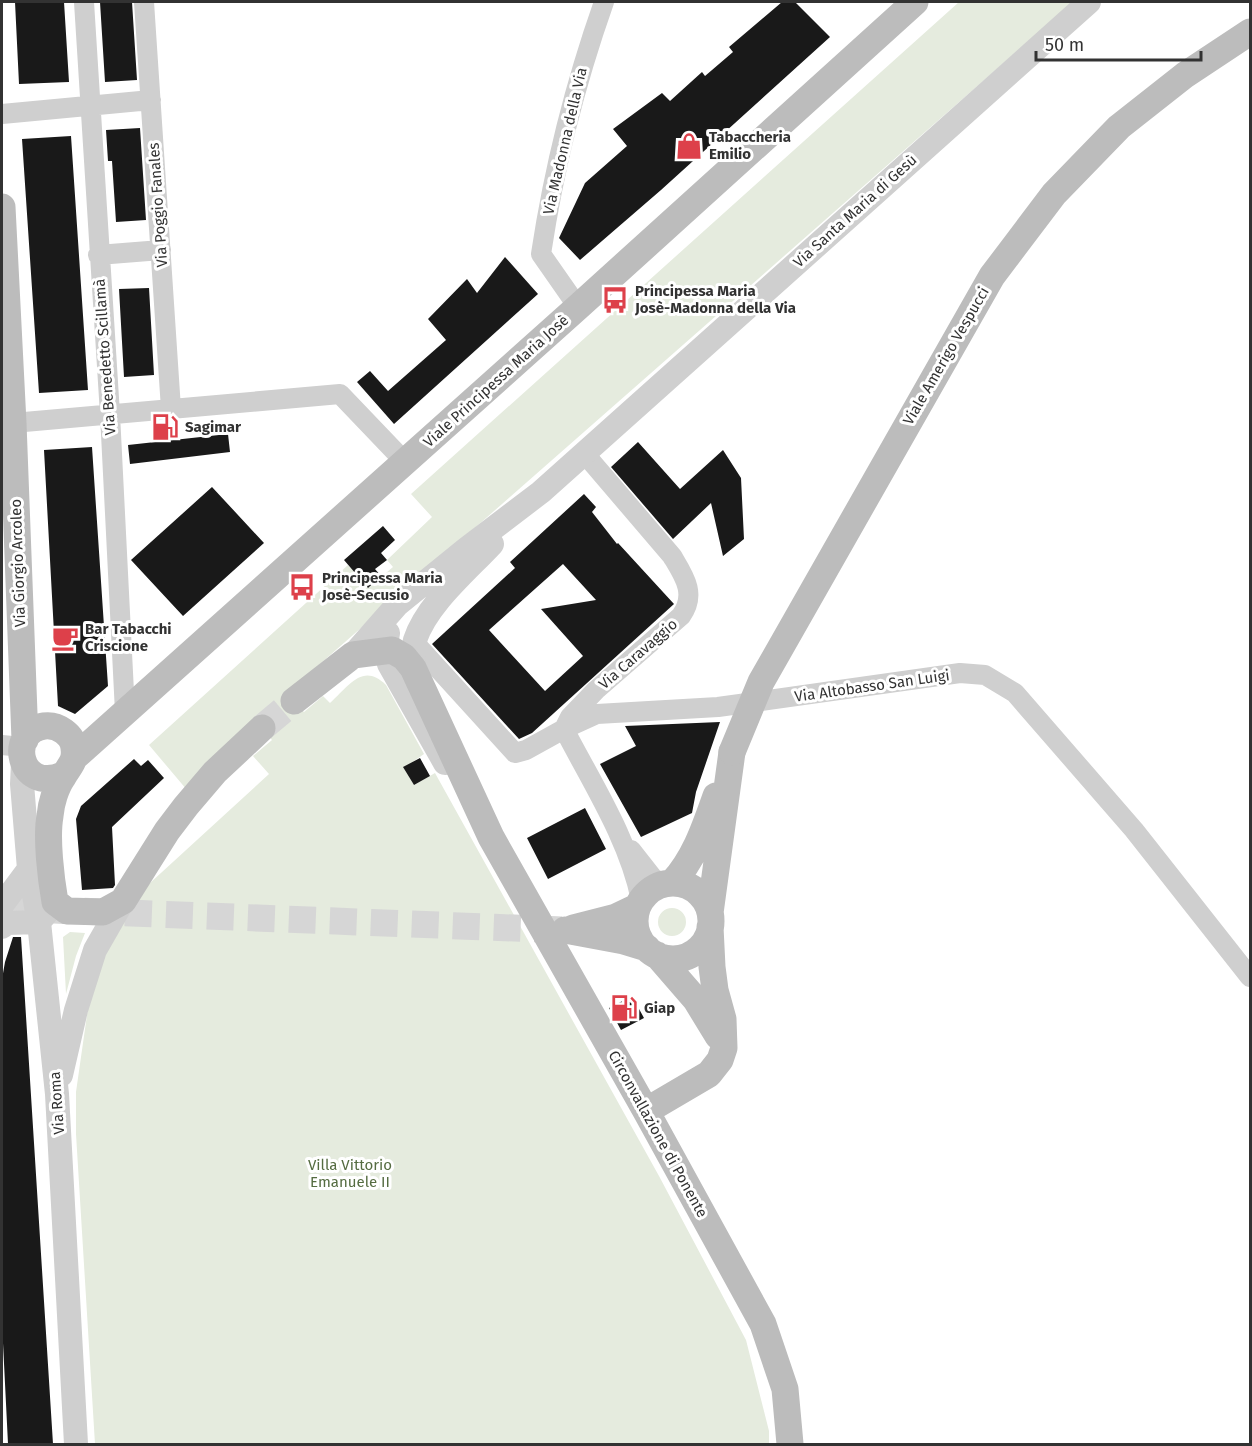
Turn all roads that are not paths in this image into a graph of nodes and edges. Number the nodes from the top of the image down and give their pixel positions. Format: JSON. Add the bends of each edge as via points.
{"nodes":[{"id":1,"x":84,"y":2,"type":"edge"},
{"id":2,"x":144,"y":2,"type":"edge"},
{"id":3,"x":604,"y":2,"type":"edge"},
{"id":4,"x":915,"y":2,"type":"edge"},
{"id":5,"x":1089,"y":2,"type":"edge"},
{"id":6,"x":1251,"y":32,"type":"edge"},
{"id":7,"x":151,"y":100,"type":"junction"},
{"id":8,"x":91,"y":106,"type":"junction"},
{"id":9,"x":2,"y":114,"type":"edge"},
{"id":10,"x":2,"y":207,"type":"edge"},
{"id":11,"x":161,"y":250,"type":"junction"},
{"id":12,"x":99,"y":255,"type":"junction"},
{"id":13,"x":578,"y":307,"type":"junction"},
{"id":14,"x":171,"y":409,"type":"junction"},
{"id":15,"x":110,"y":414,"type":"junction"},
{"id":16,"x":13,"y":423,"type":"junction"},
{"id":17,"x":584,"y":453,"type":"junction"},
{"id":18,"x":405,"y":462,"type":"junction"},
{"id":19,"x":541,"y":492,"type":"junction"},
{"id":20,"x":397,"y":605,"type":"junction"},
{"id":21,"x":385,"y":651,"type":"junction"},
{"id":22,"x":353,"y":655,"type":"junction"},
{"id":23,"x":414,"y":655,"type":"junction"},
{"id":24,"x":294,"y":701,"type":"tunnel mouth"},
{"id":25,"x":125,"y":712,"type":"junction"},
{"id":26,"x":262,"y":728,"type":"tunnel mouth"},
{"id":27,"x":564,"y":729,"type":"junction"},
{"id":28,"x":18,"y":749,"type":"edge"},
{"id":29,"x":69,"y":766,"type":"junction"},
{"id":30,"x":618,"y":833,"type":"junction"},
{"id":31,"x":712,"y":834,"type":"junction"},
{"id":32,"x":491,"y":837,"type":"junction"},
{"id":33,"x":29,"y":869,"type":"junction"},
{"id":34,"x":668,"y":883,"type":"junction"},
{"id":35,"x":123,"y":901,"type":"junction"},
{"id":36,"x":639,"y":904,"type":"junction"},
{"id":37,"x":2,"y":905,"type":"edge"},
{"id":38,"x":47,"y":912,"type":"junction"},
{"id":39,"x":710,"y":920,"type":"junction"},
{"id":40,"x":2,"y":927,"type":"edge"},
{"id":41,"x":652,"y":951,"type":"junction"},
{"id":42,"x":1251,"y":977,"type":"edge"},
{"id":43,"x":724,"y":1048,"type":"junction"},
{"id":44,"x":57,"y":1094,"type":"junction"},
{"id":45,"x":646,"y":1111,"type":"junction"},
{"id":46,"x":76,"y":1444,"type":"edge"},
{"id":47,"x":790,"y":1444,"type":"edge"}],
"edges":[{"from":1,"to":8,"type":"street","name":"Via Benedetto Scillamà"},
{"from":2,"to":7,"type":"street","name":"Via Poggio Fanales"},
{"from":3,"to":13,"type":"street","name":"Via Madonna della Via","via":[[585,54],[553,180],[541,254]]},
{"from":4,"to":13,"type":"main road","name":"Viale Principessa Maria Josè"},
{"from":5,"to":17,"type":"street","name":"Via Santa Maria di Gesù"},
{"from":6,"to":31,"type":"main road","name":"Viale Amerigo Vespucci","bridge":true,"via":[[1185,75],[1119,127],[1054,194],[992,276],[761,682],[732,752]]},
{"from":7,"to":8,"type":"street"},
{"from":7,"to":11,"type":"street","name":"Via Poggio Fanales"},
{"from":8,"to":9,"type":"street"},
{"from":8,"to":12,"type":"street","name":"Via Benedetto Scillamà"},
{"from":10,"to":16,"type":"main road","name":"Via Giorgio Arcoleo"},
{"from":11,"to":12,"type":"street"},
{"from":11,"to":14,"type":"street","name":"Via Poggio Fanales"},
{"from":12,"to":15,"type":"street","name":"Via Benedetto Scillamà"},
{"from":13,"to":18,"type":"main road","name":"Viale Principessa Maria Josè"},
{"from":14,"to":15,"type":"street"},
{"from":14,"to":18,"type":"street","via":[[340,394]]},
{"from":15,"to":16,"type":"street"},
{"from":15,"to":25,"type":"street","name":"Via Benedetto Scillamà"},
{"from":16,"to":28,"type":"main road","name":"Via Giorgio Arcoleo"},
{"from":17,"to":19,"type":"street","name":"Via Santa Maria di Gesù"},
{"from":17,"to":27,"type":"street","name":"Via Caravaggio","via":[[672,556],[689,597],[681,616],[596,690]]},
{"from":18,"to":25,"type":"main road","name":"Viale Principessa Maria Josè"},
{"from":19,"to":20,"type":"street"},
{"from":19,"to":23,"type":"street","via":[[423,621]]},
{"from":20,"to":21,"type":"street"},
{"from":20,"to":22,"type":"street"},
{"from":21,"to":22,"type":"main road"},
{"from":21,"to":23,"type":"main road","via":[[405,657]]},
{"from":21,"to":32,"type":"street","via":[[450,773]]},
{"from":22,"to":24,"type":"main road"},
{"from":23,"to":27,"type":"street","name":"Via Altobasso San Luigi","via":[[516,753]]},
{"from":23,"to":32,"type":"main road","name":"Circonvallazione di Ponente"},
{"from":25,"to":29,"type":"main road","name":"Viale Principessa Maria Josè"},
{"from":26,"to":35,"type":"main road","via":[[186,806]]},
{"from":27,"to":30,"type":"street"},
{"from":27,"to":42,"type":"street","name":"Via Altobasso San Luigi","via":[[597,714],[718,707],[960,673],[985,675],[1015,693],[1134,830]]},
{"from":28,"to":29,"type":"main road","via":[[30,773],[40,779],[52,780]]},
{"from":28,"to":29,"type":"main road","via":[[33,731],[44,726],[57,728],[74,744]]},
{"from":28,"to":33,"type":"street","name":"Via Roma"},
{"from":29,"to":38,"type":"main road","via":[[49,816],[51,879]]},
{"from":30,"to":34,"type":"street","via":[[653,878]]},
{"from":30,"to":36,"type":"street","via":[[638,886]]},
{"from":31,"to":34,"type":"main road"},
{"from":31,"to":39,"type":"main road"},
{"from":32,"to":45,"type":"main road","name":"Circonvallazione di Ponente"},
{"from":33,"to":37,"type":"street"},
{"from":33,"to":38,"type":"street","name":"Via Roma"},
{"from":34,"to":36,"type":"main road","via":[[655,887]]},
{"from":34,"to":39,"type":"main road","via":[[696,891],[705,901]]},
{"from":35,"to":38,"type":"main road","via":[[103,912]]},
{"from":35,"to":44,"type":"street","via":[[95,950],[76,1010]]},
{"from":36,"to":41,"type":"main road","via":[[636,929]]},
{"from":36,"to":41,"type":"main road","via":[[616,916],[565,930],[624,941]]},
{"from":38,"to":40,"type":"street"},
{"from":38,"to":44,"type":"street","name":"Via Roma"},
{"from":39,"to":41,"type":"main road","via":[[706,938],[690,954],[668,958]]},
{"from":39,"to":43,"type":"main road","via":[[712,967],[723,1019]]},
{"from":41,"to":43,"type":"main road","via":[[696,1000]]},
{"from":43,"to":45,"type":"main road","via":[[709,1074]]},
{"from":44,"to":46,"type":"street","name":"Via Roma"},
{"from":45,"to":47,"type":"main road","name":"Circonvallazione di Ponente","via":[[763,1324],[785,1389]]}]}
